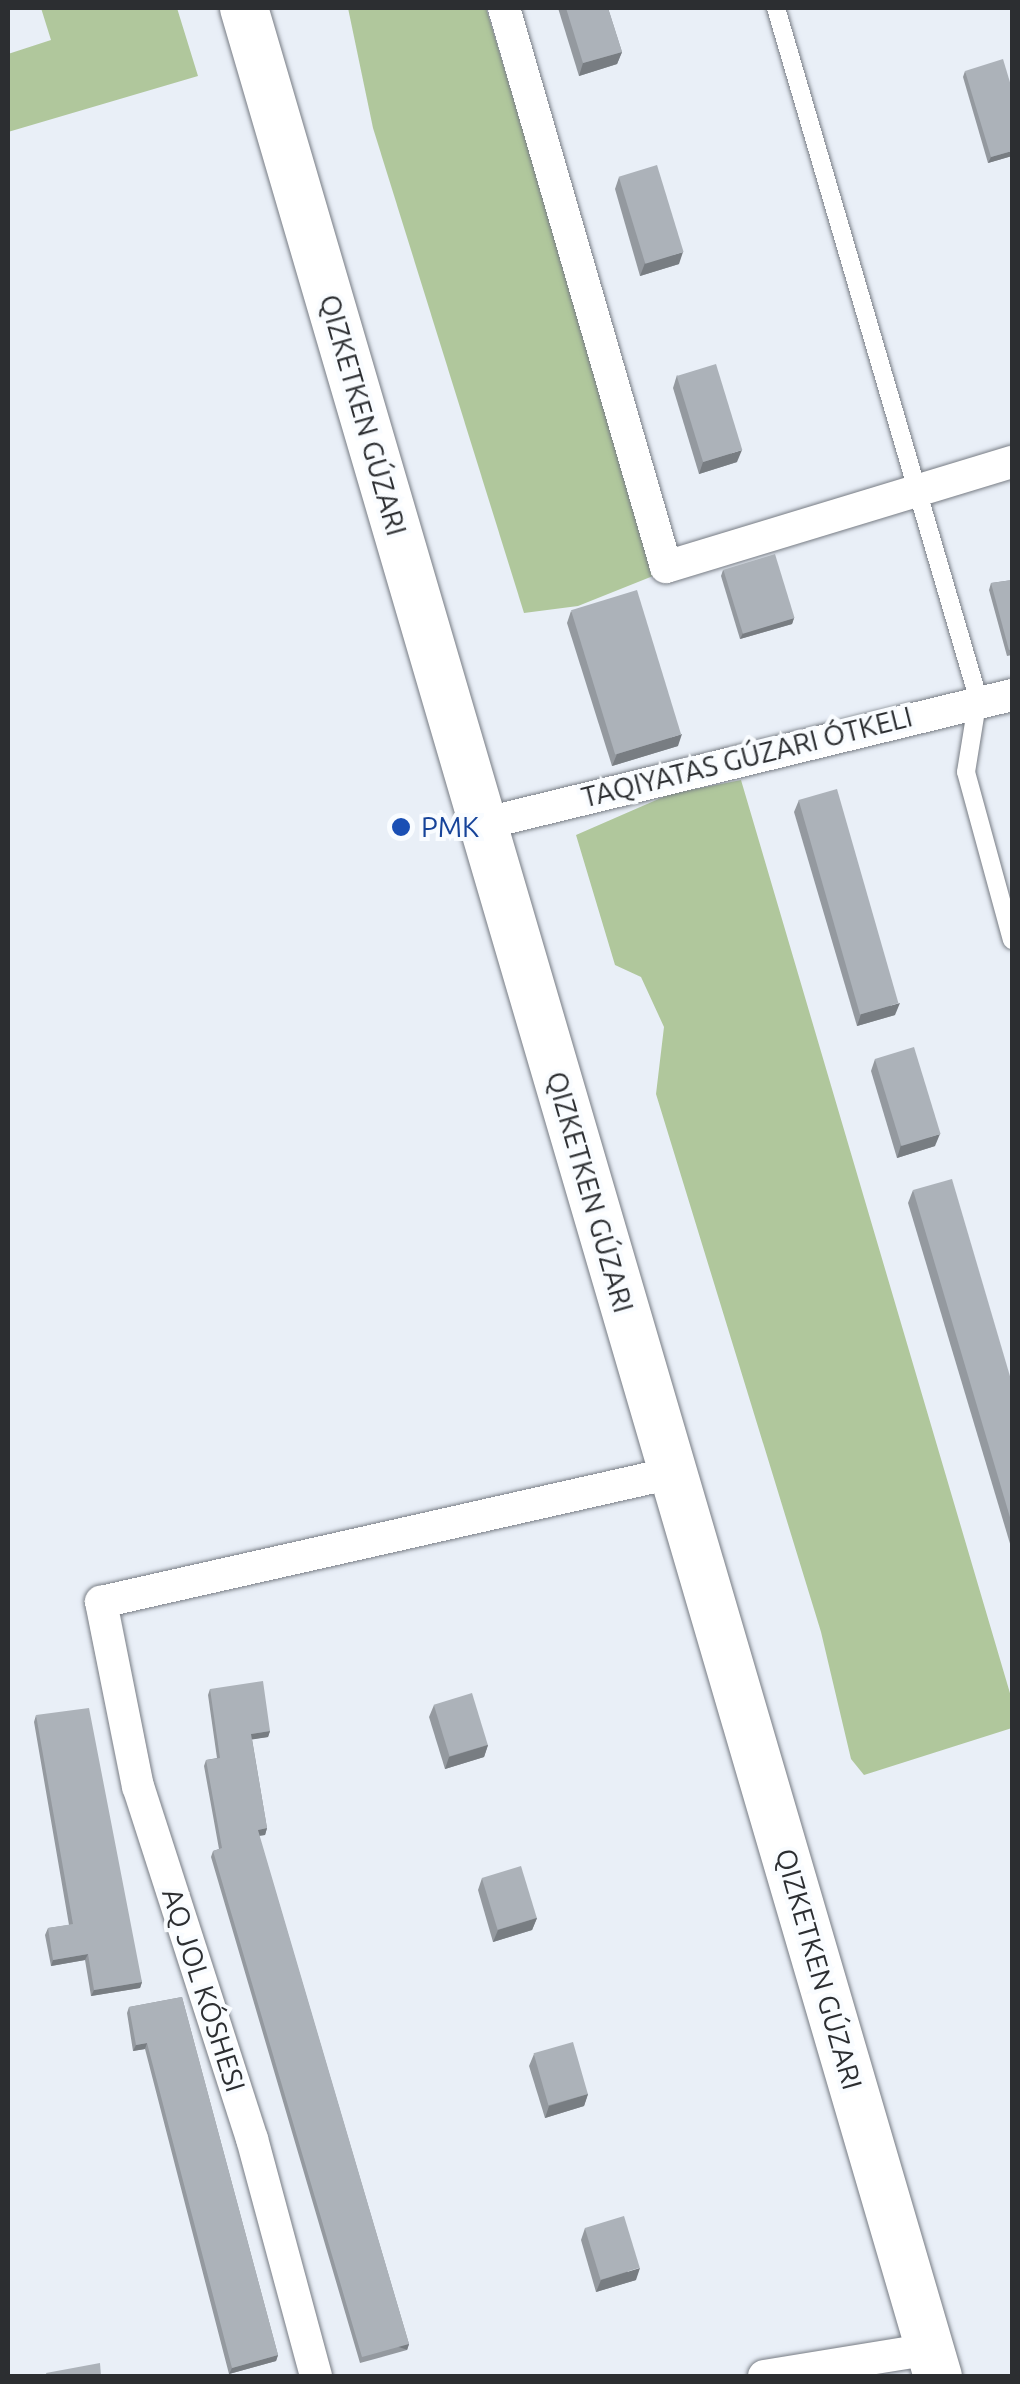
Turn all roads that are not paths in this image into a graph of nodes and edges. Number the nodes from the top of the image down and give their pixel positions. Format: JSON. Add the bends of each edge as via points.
{"nodes":[{"id":1,"x":244,"y":8,"type":"edge"},
{"id":2,"x":504,"y":8,"type":"edge"},
{"id":3,"x":776,"y":8,"type":"edge"},
{"id":4,"x":1012,"y":462,"type":"edge"},
{"id":5,"x":919,"y":494,"type":"junction"},
{"id":6,"x":1012,"y":694,"type":"edge"},
{"id":7,"x":978,"y":698,"type":"junction"},
{"id":8,"x":482,"y":824,"type":"junction"},
{"id":9,"x":1012,"y":940,"type":"edge"},
{"id":10,"x":672,"y":1474,"type":"junction"},
{"id":11,"x":934,"y":2362,"type":"edge"},
{"id":12,"x":316,"y":2376,"type":"edge"},
{"id":13,"x":764,"y":2376,"type":"edge"}],
"edges":[{"from":1,"to":8,"type":"street"},
{"from":2,"to":5,"type":"street","via":[[666,567]]},
{"from":3,"to":5,"type":"lane"},
{"from":4,"to":5,"type":"street"},
{"from":5,"to":7,"type":"lane"},
{"from":6,"to":7,"type":"street"},
{"from":7,"to":8,"type":"street"},
{"from":7,"to":9,"type":"lane","via":[[966,772]]},
{"from":8,"to":10,"type":"street"},
{"from":10,"to":11,"type":"street"},
{"from":10,"to":12,"type":"street","name":"AQ JOL KÓSHESI","via":[[101,1602],[138,1786],[252,2139]]},
{"from":11,"to":13,"type":"street"}]}
